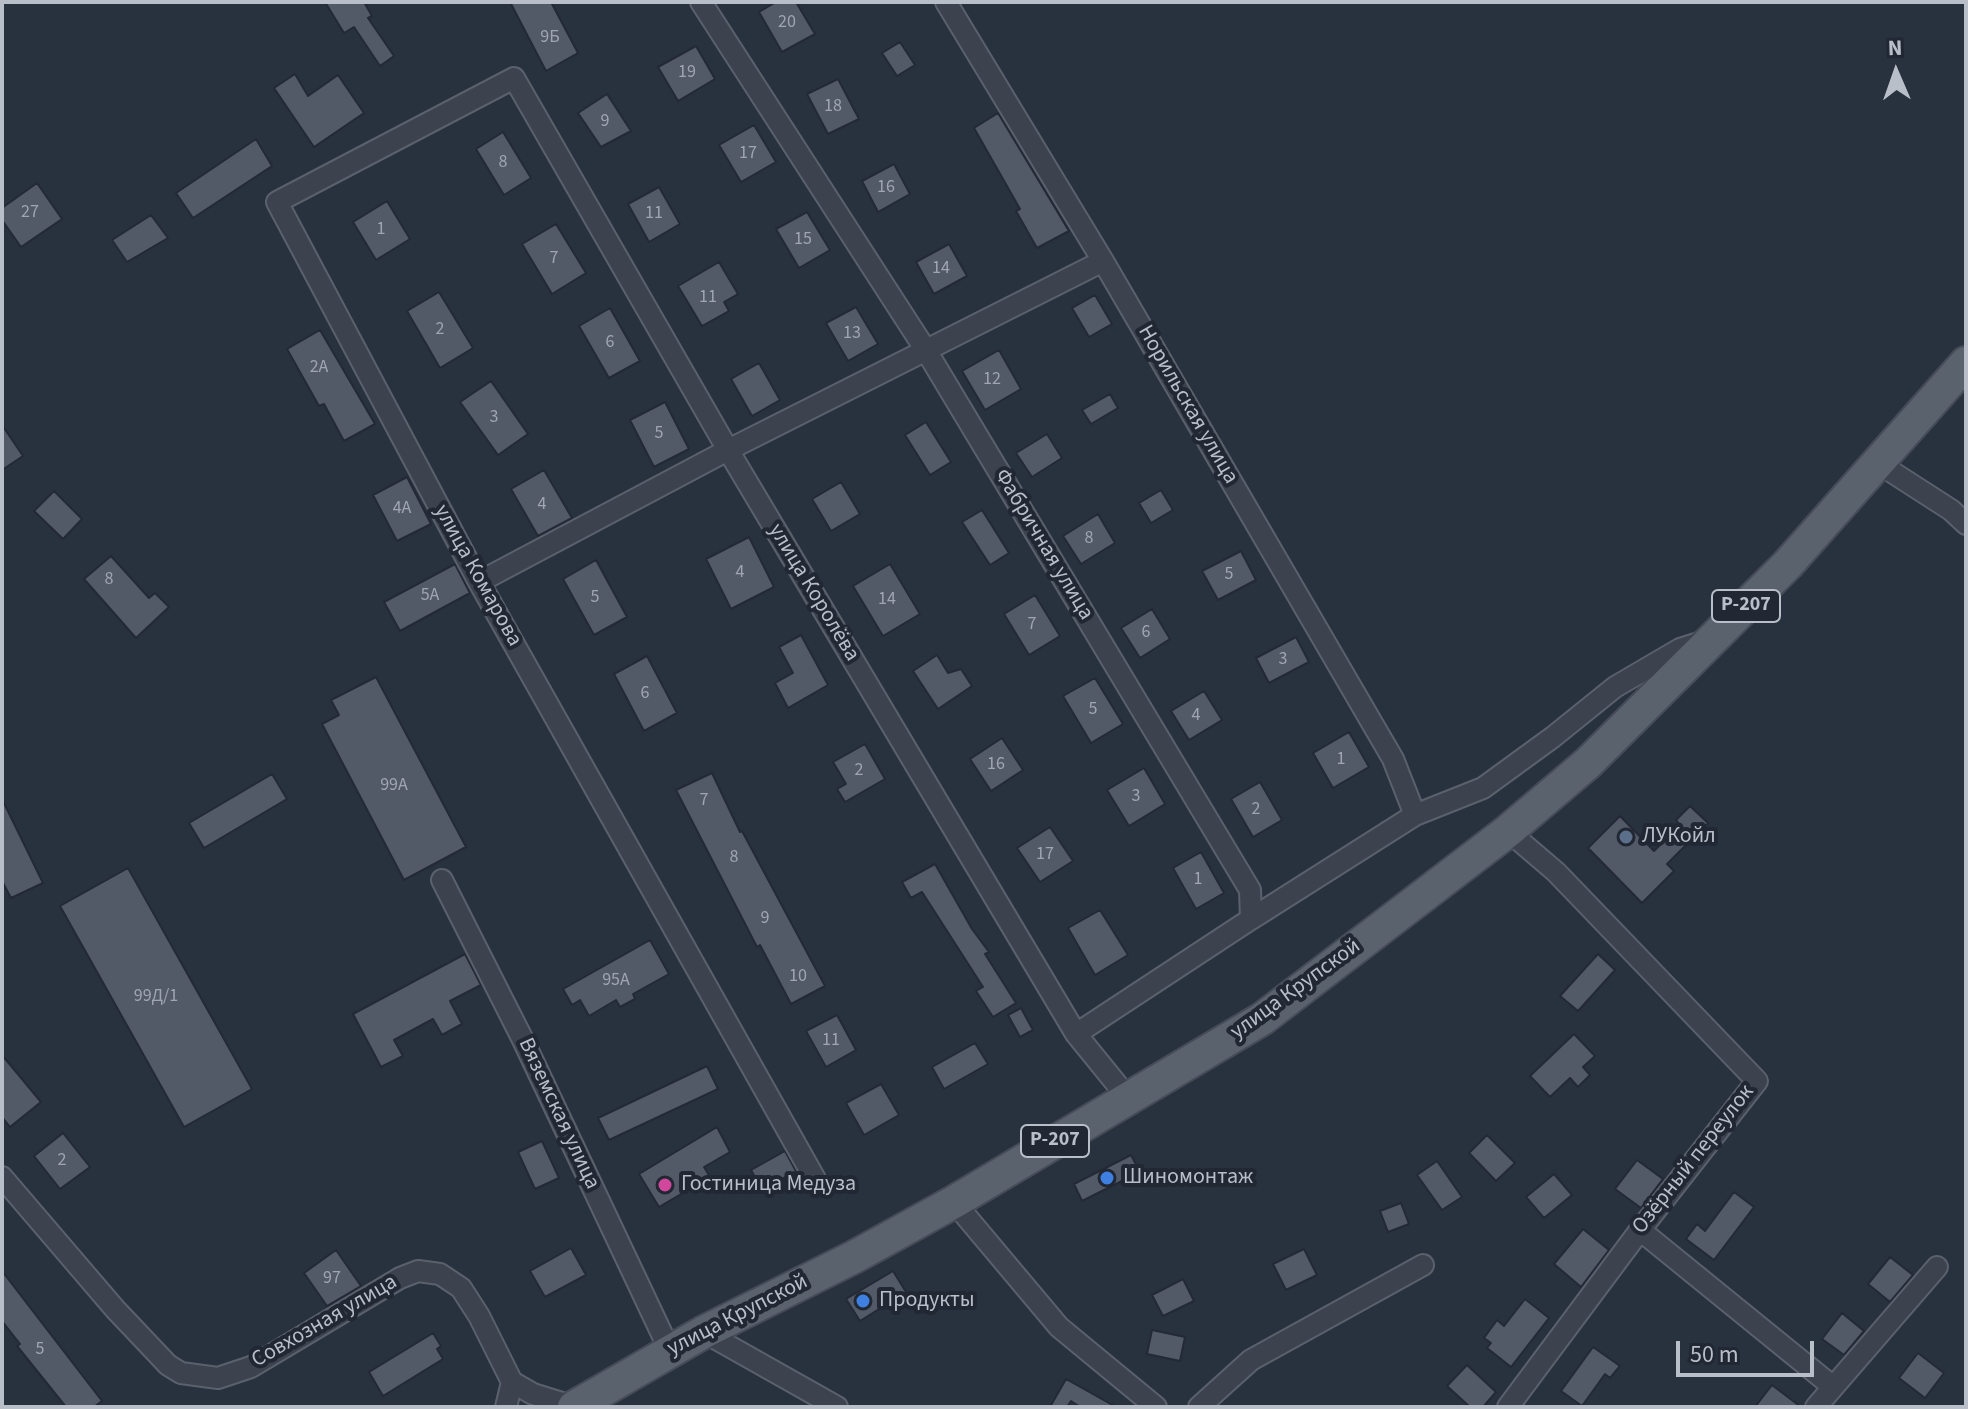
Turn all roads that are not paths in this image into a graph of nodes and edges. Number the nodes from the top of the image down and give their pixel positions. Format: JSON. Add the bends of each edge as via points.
{"nodes":[{"id":1,"x":701,"y":2,"type":"edge"},
{"id":2,"x":946,"y":2,"type":"edge"},
{"id":3,"x":514,"y":78,"type":"joint"},
{"id":4,"x":1103,"y":261,"type":"junction"},
{"id":5,"x":927,"y":352,"type":"junction"},
{"id":6,"x":1966,"y":363,"type":"edge"},
{"id":7,"x":728,"y":450,"type":"junction"},
{"id":8,"x":1878,"y":463,"type":"junction"},
{"id":9,"x":1966,"y":524,"type":"edge"},
{"id":10,"x":479,"y":582,"type":"junction"},
{"id":11,"x":1716,"y":637,"type":"junction"},
{"id":12,"x":1415,"y":815,"type":"junction"},
{"id":13,"x":1508,"y":831,"type":"junction"},
{"id":14,"x":442,"y":880,"type":"dead end"},
{"id":15,"x":1251,"y":919,"type":"junction"},
{"id":16,"x":1076,"y":1034,"type":"junction"},
{"id":17,"x":1128,"y":1098,"type":"junction"},
{"id":18,"x":2,"y":1177,"type":"edge"},
{"id":19,"x":815,"y":1179,"type":"dead end"},
{"id":20,"x":954,"y":1202,"type":"junction"},
{"id":21,"x":1640,"y":1230,"type":"junction"},
{"id":22,"x":1423,"y":1265,"type":"dead end"},
{"id":23,"x":1937,"y":1267,"type":"dead end"},
{"id":24,"x":704,"y":1332,"type":"junction"},
{"id":25,"x":670,"y":1351,"type":"junction"},
{"id":26,"x":512,"y":1382,"type":"junction"},
{"id":27,"x":1832,"y":1386,"type":"junction"},
{"id":28,"x":831,"y":1405,"type":"edge"},
{"id":29,"x":506,"y":1407,"type":"edge"},
{"id":30,"x":575,"y":1407,"type":"edge"},
{"id":31,"x":1156,"y":1407,"type":"edge"},
{"id":32,"x":1199,"y":1407,"type":"edge"},
{"id":33,"x":1508,"y":1407,"type":"edge"},
{"id":34,"x":1816,"y":1407,"type":"edge"}],
"edges":[{"from":1,"to":5,"type":"street","name":"Фабричная улица"},
{"from":2,"to":4,"type":"street","name":"Норильская улица"},
{"from":3,"to":7,"type":"street","name":"улица Королёва"},
{"from":3,"to":10,"type":"street","name":"улица Комарова","via":[[277,202]]},
{"from":4,"to":5,"type":"street"},
{"from":4,"to":12,"type":"street","name":"Норильская улица","via":[[1393,759]]},
{"from":5,"to":7,"type":"street"},
{"from":5,"to":15,"type":"street","name":"Фабричная улица","via":[[1250,890]]},
{"from":6,"to":8,"type":"main road","name":"улица Крупской","number":"Р-207"},
{"from":7,"to":10,"type":"street"},
{"from":7,"to":16,"type":"street","name":"улица Королёва"},
{"from":8,"to":9,"type":"street"},
{"from":8,"to":11,"type":"main road","name":"улица Крупской","number":"Р-207"},
{"from":10,"to":19,"type":"street","name":"улица Комарова"},
{"from":11,"to":12,"type":"street","via":[[1680,649],[1615,687],[1483,788]]},
{"from":11,"to":13,"type":"main road","name":"улица Крупской","number":"Р-207","via":[[1588,763]]},
{"from":12,"to":15,"type":"street"},
{"from":13,"to":17,"type":"main road","name":"улица Крупской","number":"Р-207","via":[[1262,1019]]},
{"from":13,"to":21,"type":"street","name":"Озёрный переулок","via":[[1556,872],[1757,1081]]},
{"from":14,"to":25,"type":"street","name":"Вяземская улица"},
{"from":15,"to":16,"type":"street"},
{"from":16,"to":17,"type":"street","name":"улица Королёва"},
{"from":17,"to":20,"type":"main road","name":"улица Крупской","number":"Р-207"},
{"from":18,"to":26,"type":"street","name":"Совхозная улица","via":[[115,1309],[181,1373],[218,1378],[251,1367],[418,1271],[440,1274],[461,1288]]},
{"from":20,"to":24,"type":"main road","name":"улица Крупской","number":"Р-207"},
{"from":20,"to":31,"type":"street","via":[[1059,1327]]},
{"from":21,"to":27,"type":"street"},
{"from":21,"to":33,"type":"street","name":"Озёрный переулок"},
{"from":22,"to":32,"type":"street","via":[[1251,1360]]},
{"from":23,"to":27,"type":"street"},
{"from":24,"to":25,"type":"main road","name":"улица Крупской","number":"Р-207"},
{"from":24,"to":28,"type":"street"},
{"from":25,"to":30,"type":"main road","name":"улица Крупской","number":"Р-207"},
{"from":26,"to":29,"type":"street"},
{"from":26,"to":30,"type":"street"},
{"from":27,"to":34,"type":"street"}]}
